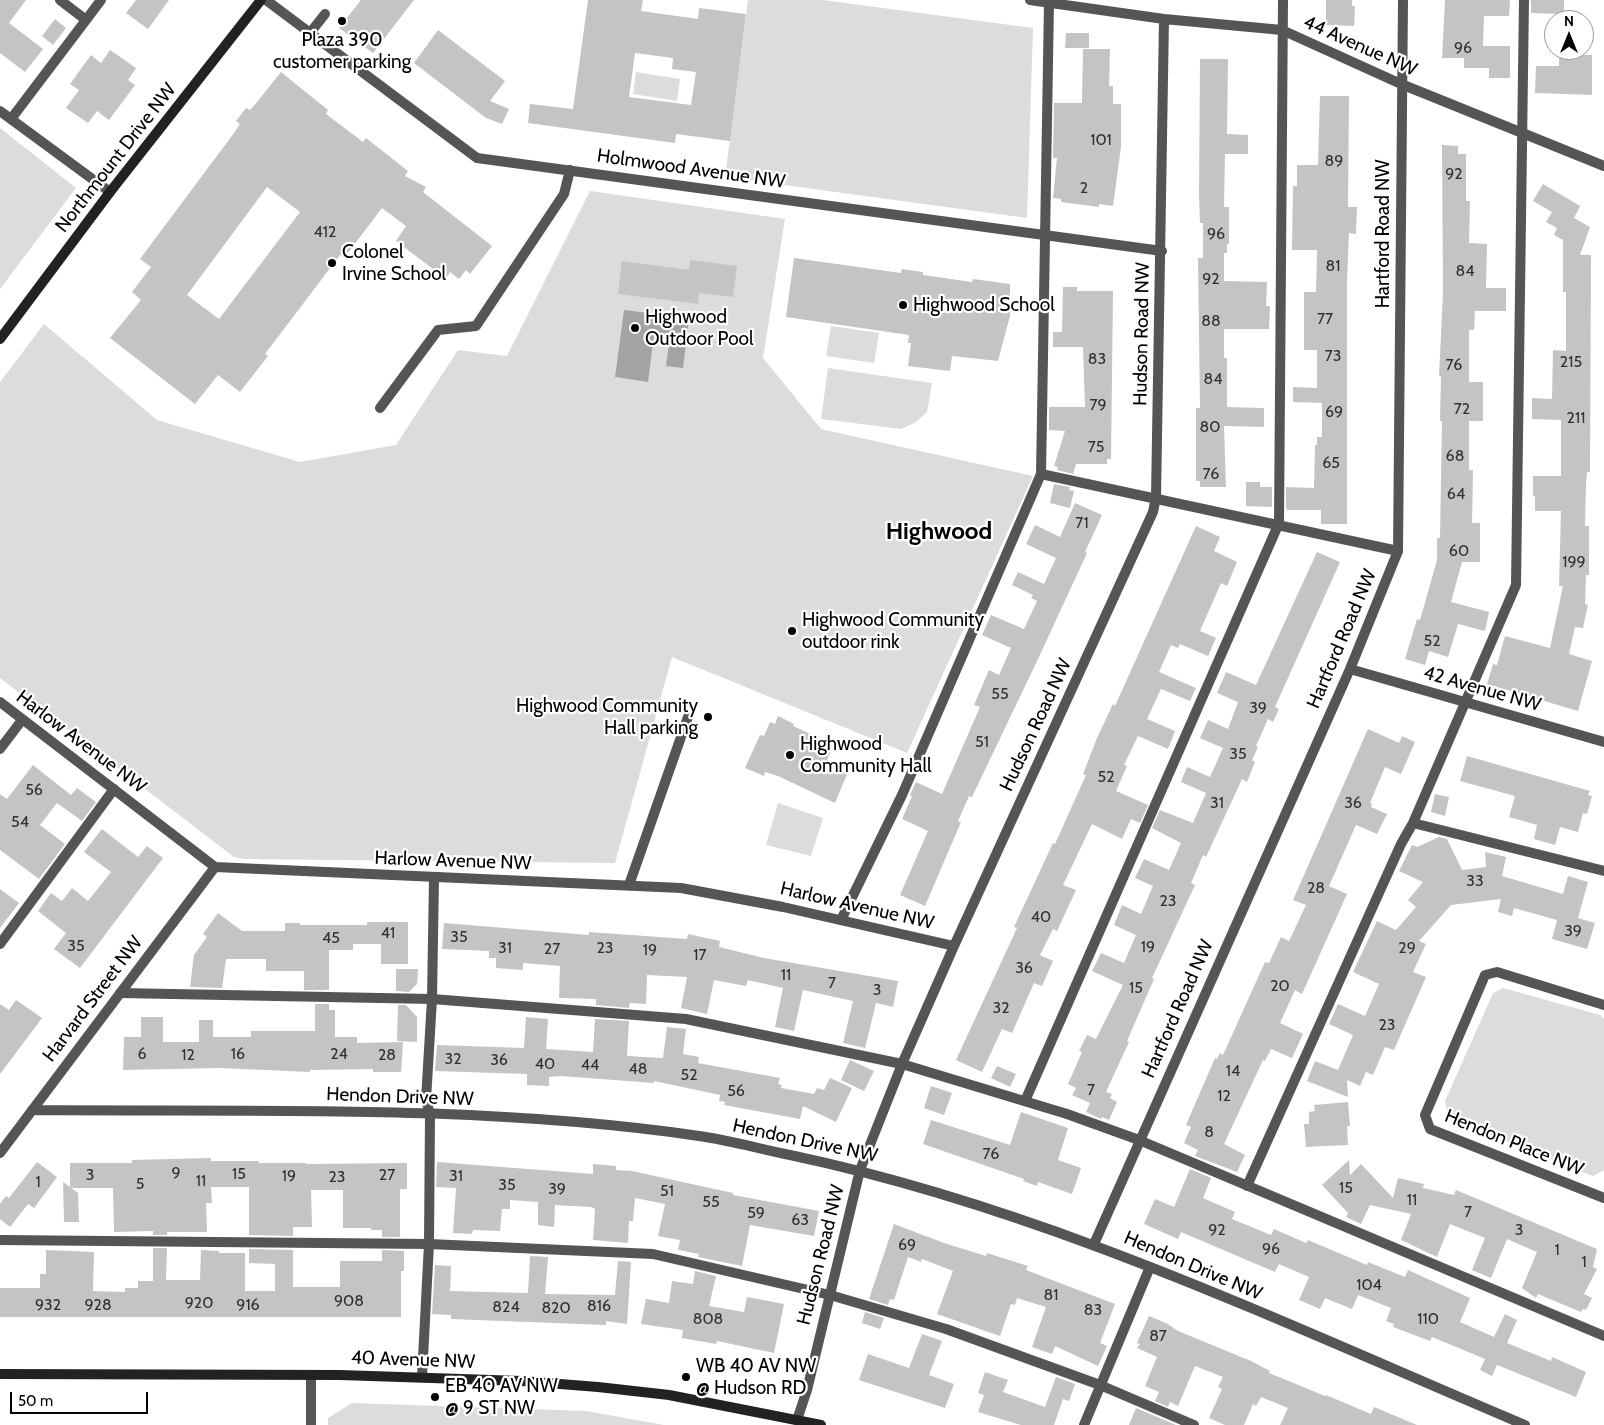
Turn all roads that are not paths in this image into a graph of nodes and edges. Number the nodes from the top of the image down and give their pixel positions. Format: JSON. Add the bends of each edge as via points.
{"nodes":[{"id":1,"x":60,"y":0,"type":"edge"},
{"id":2,"x":101,"y":0,"type":"edge"},
{"id":3,"x":261,"y":0,"type":"edge"},
{"id":4,"x":266,"y":0,"type":"edge"},
{"id":5,"x":1030,"y":0,"type":"edge"},
{"id":6,"x":1282,"y":0,"type":"edge"},
{"id":7,"x":1403,"y":0,"type":"edge"},
{"id":8,"x":1524,"y":0,"type":"edge"},
{"id":9,"x":1049,"y":2,"type":"junction"},
{"id":10,"x":325,"y":14,"type":"dead end"},
{"id":11,"x":1164,"y":19,"type":"junction"},
{"id":12,"x":86,"y":20,"type":"junction"},
{"id":13,"x":1282,"y":30,"type":"junction"},
{"id":14,"x":310,"y":33,"type":"junction"},
{"id":15,"x":1401,"y":84,"type":"junction"},
{"id":16,"x":0,"y":110,"type":"edge"},
{"id":17,"x":11,"y":119,"type":"junction"},
{"id":18,"x":1524,"y":135,"type":"junction"},
{"id":19,"x":1604,"y":166,"type":"edge"},
{"id":20,"x":570,"y":170,"type":"junction"},
{"id":21,"x":110,"y":192,"type":"junction"},
{"id":22,"x":1044,"y":234,"type":"junction"},
{"id":23,"x":1162,"y":251,"type":"junction"},
{"id":24,"x":0,"y":339,"type":"edge"},
{"id":25,"x":380,"y":408,"type":"dead end"},
{"id":26,"x":1041,"y":474,"type":"junction"},
{"id":27,"x":1156,"y":497,"type":"junction"},
{"id":28,"x":1279,"y":523,"type":"junction"},
{"id":29,"x":1398,"y":550,"type":"junction"},
{"id":30,"x":1350,"y":669,"type":"junction"},
{"id":31,"x":0,"y":702,"type":"edge"},
{"id":32,"x":1466,"y":703,"type":"junction"},
{"id":33,"x":688,"y":718,"type":"dead end"},
{"id":34,"x":22,"y":720,"type":"junction"},
{"id":35,"x":1604,"y":742,"type":"edge"},
{"id":36,"x":0,"y":749,"type":"edge"},
{"id":37,"x":114,"y":789,"type":"junction"},
{"id":38,"x":1413,"y":823,"type":"junction"},
{"id":39,"x":215,"y":867,"type":"junction"},
{"id":40,"x":1604,"y":871,"type":"edge"},
{"id":41,"x":434,"y":878,"type":"junction"},
{"id":42,"x":629,"y":885,"type":"junction"},
{"id":43,"x":841,"y":920,"type":"junction"},
{"id":44,"x":0,"y":944,"type":"edge"},
{"id":45,"x":954,"y":946,"type":"junction"},
{"id":46,"x":120,"y":993,"type":"junction"},
{"id":47,"x":432,"y":999,"type":"junction"},
{"id":48,"x":1604,"y":1005,"type":"edge"},
{"id":49,"x":902,"y":1064,"type":"junction"},
{"id":50,"x":1026,"y":1101,"type":"junction"},
{"id":51,"x":32,"y":1110,"type":"junction"},
{"id":52,"x":430,"y":1114,"type":"junction"},
{"id":53,"x":1139,"y":1140,"type":"junction"},
{"id":54,"x":0,"y":1152,"type":"edge"},
{"id":55,"x":860,"y":1170,"type":"junction"},
{"id":56,"x":1247,"y":1186,"type":"junction"},
{"id":57,"x":1604,"y":1198,"type":"edge"},
{"id":58,"x":0,"y":1240,"type":"edge"},
{"id":59,"x":429,"y":1244,"type":"junction"},
{"id":60,"x":1094,"y":1244,"type":"junction"},
{"id":61,"x":1150,"y":1267,"type":"junction"},
{"id":62,"x":830,"y":1295,"type":"junction"},
{"id":63,"x":1604,"y":1336,"type":"edge"},
{"id":64,"x":0,"y":1374,"type":"edge"},
{"id":65,"x":311,"y":1375,"type":"junction"},
{"id":66,"x":422,"y":1377,"type":"junction"},
{"id":67,"x":1100,"y":1385,"type":"junction"},
{"id":68,"x":797,"y":1423,"type":"edge"},
{"id":69,"x":311,"y":1425,"type":"edge"},
{"id":70,"x":821,"y":1425,"type":"edge"},
{"id":71,"x":1084,"y":1425,"type":"edge"},
{"id":72,"x":1194,"y":1425,"type":"edge"},
{"id":73,"x":1525,"y":1425,"type":"edge"}],
"edges":[{"from":1,"to":12,"type":"street"},
{"from":2,"to":12,"type":"street"},
{"from":3,"to":21,"type":"street","name":"Northmount Drive NW"},
{"from":4,"to":14,"type":"street","name":"Holmwood Avenue NW"},
{"from":5,"to":9,"type":"street","name":"44 Avenue NW"},
{"from":6,"to":13,"type":"street"},
{"from":7,"to":15,"type":"street","name":"Hartford Road NW"},
{"from":8,"to":18,"type":"street"},
{"from":9,"to":11,"type":"street","name":"44 Avenue NW"},
{"from":9,"to":22,"type":"street"},
{"from":10,"to":14,"type":"street"},
{"from":11,"to":13,"type":"street","name":"44 Avenue NW"},
{"from":11,"to":23,"type":"street","name":"Hudson Road NW"},
{"from":12,"to":17,"type":"street"},
{"from":13,"to":15,"type":"street","name":"44 Avenue NW"},
{"from":13,"to":28,"type":"street"},
{"from":14,"to":20,"type":"street","name":"Holmwood Avenue NW","via":[[477,158]]},
{"from":15,"to":18,"type":"street","name":"44 Avenue NW"},
{"from":15,"to":29,"type":"street","name":"Hartford Road NW"},
{"from":16,"to":17,"type":"street"},
{"from":17,"to":21,"type":"street"},
{"from":18,"to":19,"type":"street","name":"44 Avenue NW"},
{"from":18,"to":32,"type":"street","via":[[1516,585]]},
{"from":20,"to":22,"type":"street","name":"Holmwood Avenue NW"},
{"from":20,"to":25,"type":"street","via":[[564,194],[476,326],[438,330]]},
{"from":21,"to":24,"type":"street","name":"Northmount Drive NW"},
{"from":22,"to":23,"type":"street","name":"Holmwood Avenue NW"},
{"from":22,"to":26,"type":"street"},
{"from":23,"to":27,"type":"street","name":"Hudson Road NW"},
{"from":26,"to":27,"type":"street"},
{"from":26,"to":43,"type":"street","via":[[902,795]]},
{"from":27,"to":28,"type":"street"},
{"from":27,"to":45,"type":"street","name":"Hudson Road NW","via":[[1153,512]]},
{"from":28,"to":29,"type":"street"},
{"from":28,"to":50,"type":"street"},
{"from":29,"to":30,"type":"street","name":"Hartford Road NW"},
{"from":30,"to":32,"type":"street","name":"42 Avenue NW"},
{"from":30,"to":53,"type":"street","name":"Hartford Road NW"},
{"from":31,"to":34,"type":"street","name":"Harlow Avenue NW"},
{"from":32,"to":35,"type":"street","name":"42 Avenue NW"},
{"from":32,"to":38,"type":"street"},
{"from":33,"to":42,"type":"street"},
{"from":34,"to":36,"type":"street"},
{"from":34,"to":37,"type":"street","name":"Harlow Avenue NW"},
{"from":37,"to":39,"type":"street","name":"Harlow Avenue NW"},
{"from":37,"to":44,"type":"street"},
{"from":38,"to":40,"type":"street"},
{"from":38,"to":56,"type":"street"},
{"from":39,"to":41,"type":"street","name":"Harlow Avenue NW"},
{"from":39,"to":46,"type":"street","name":"Harvard Street NW"},
{"from":41,"to":42,"type":"street","name":"Harlow Avenue NW"},
{"from":41,"to":47,"type":"street"},
{"from":42,"to":43,"type":"street","name":"Harlow Avenue NW","via":[[680,888]]},
{"from":43,"to":45,"type":"street","name":"Harlow Avenue NW"},
{"from":45,"to":49,"type":"street","name":"Hudson Road NW"},
{"from":46,"to":47,"type":"street"},
{"from":46,"to":51,"type":"street","name":"Harvard Street NW"},
{"from":47,"to":49,"type":"street","via":[[686,1019]]},
{"from":47,"to":52,"type":"street","via":[[426,1100]]},
{"from":48,"to":57,"type":"street","name":"Hendon Place NW","via":[[1497,972],[1486,975],[1425,1115],[1430,1129]]},
{"from":49,"to":50,"type":"street"},
{"from":49,"to":55,"type":"street","name":"Hudson Road NW"},
{"from":50,"to":53,"type":"street"},
{"from":51,"to":52,"type":"street","name":"Hendon Drive NW"},
{"from":51,"to":54,"type":"street","name":"Harvard Street NW"},
{"from":52,"to":55,"type":"street","name":"Hendon Drive NW","via":[[619,1126],[702,1136]]},
{"from":52,"to":59,"type":"street"},
{"from":53,"to":56,"type":"street"},
{"from":53,"to":60,"type":"street","name":"Hartford Road NW"},
{"from":55,"to":60,"type":"street","name":"Hendon Drive NW"},
{"from":55,"to":62,"type":"street","name":"Hudson Road NW"},
{"from":56,"to":63,"type":"street"},
{"from":58,"to":59,"type":"street"},
{"from":59,"to":62,"type":"street","via":[[653,1254]]},
{"from":59,"to":66,"type":"street"},
{"from":60,"to":61,"type":"street","name":"Hendon Drive NW"},
{"from":61,"to":67,"type":"street"},
{"from":61,"to":73,"type":"street","name":"Hendon Drive NW"},
{"from":62,"to":67,"type":"street","via":[[946,1329]]},
{"from":62,"to":68,"type":"street","name":"Hudson Road NW"},
{"from":64,"to":65,"type":"street","name":"40 Avenue NW"},
{"from":65,"to":66,"type":"street","name":"40 Avenue NW"},
{"from":65,"to":69,"type":"street"},
{"from":66,"to":68,"type":"street","name":"40 Avenue NW","via":[[598,1387],[669,1396]]},
{"from":67,"to":71,"type":"street"},
{"from":67,"to":72,"type":"street"},
{"from":68,"to":70,"type":"street","name":"40 Avenue NW"}]}
